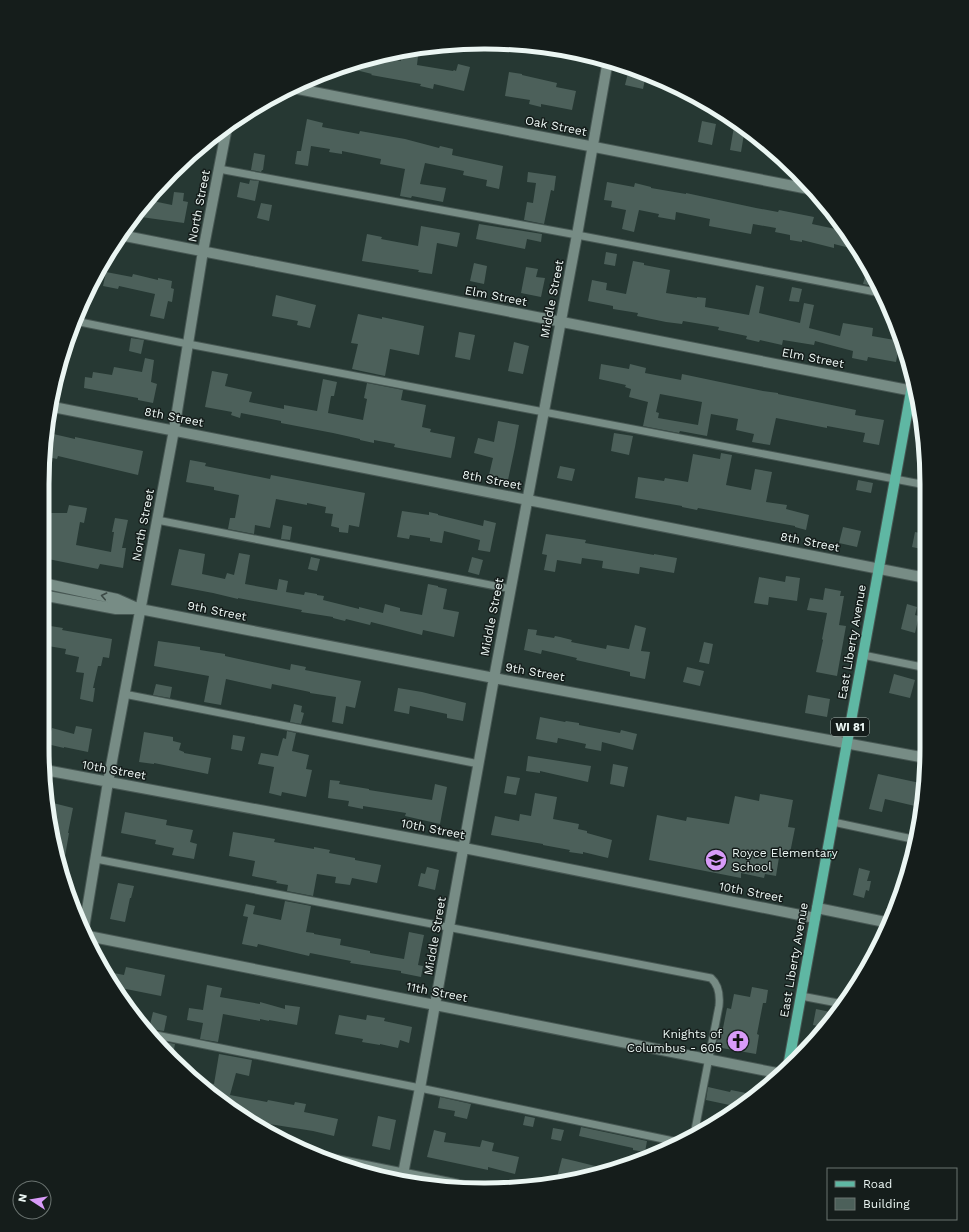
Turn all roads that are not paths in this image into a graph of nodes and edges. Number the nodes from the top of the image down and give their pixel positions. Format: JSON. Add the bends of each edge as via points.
{"nodes":[{"id":1,"x":607,"y":67,"type":"edge"},
{"id":2,"x":301,"y":90,"type":"edge"},
{"id":3,"x":226,"y":134,"type":"edge"},
{"id":4,"x":593,"y":146,"type":"junction"},
{"id":5,"x":219,"y":169,"type":"junction"},
{"id":6,"x":803,"y":188,"type":"edge"},
{"id":7,"x":577,"y":235,"type":"junction"},
{"id":8,"x":127,"y":236,"type":"edge"},
{"id":9,"x":203,"y":251,"type":"junction"},
{"id":10,"x":875,"y":292,"type":"edge"},
{"id":11,"x":80,"y":322,"type":"edge"},
{"id":12,"x":561,"y":322,"type":"junction"},
{"id":13,"x":188,"y":344,"type":"junction"},
{"id":14,"x":909,"y":388,"type":"edge"},
{"id":15,"x":911,"y":395,"type":"edge"},
{"id":16,"x":56,"y":408,"type":"edge"},
{"id":17,"x":544,"y":412,"type":"junction"},
{"id":18,"x":174,"y":430,"type":"junction"},
{"id":19,"x":896,"y":479,"type":"junction"},
{"id":20,"x":920,"y":484,"type":"edge"},
{"id":21,"x":527,"y":500,"type":"junction"},
{"id":22,"x":157,"y":520,"type":"junction"},
{"id":23,"x":879,"y":569,"type":"junction"},
{"id":24,"x":920,"y":577,"type":"edge"},
{"id":25,"x":49,"y":584,"type":"edge"},
{"id":26,"x":511,"y":588,"type":"junction"},
{"id":27,"x":49,"y":596,"type":"edge"},
{"id":28,"x":140,"y":609,"type":"junction"},
{"id":29,"x":863,"y":655,"type":"junction"},
{"id":30,"x":920,"y":667,"type":"edge"},
{"id":31,"x":494,"y":678,"type":"junction"},
{"id":32,"x":124,"y":694,"type":"junction"},
{"id":33,"x":847,"y":743,"type":"junction"},
{"id":34,"x":920,"y":757,"type":"edge"},
{"id":35,"x":479,"y":764,"type":"junction"},
{"id":36,"x":50,"y":771,"type":"edge"},
{"id":37,"x":108,"y":782,"type":"junction"},
{"id":38,"x":833,"y":822,"type":"junction"},
{"id":39,"x":910,"y":839,"type":"edge"},
{"id":40,"x":464,"y":848,"type":"junction"},
{"id":41,"x":96,"y":859,"type":"junction"},
{"id":42,"x":816,"y":913,"type":"junction"},
{"id":43,"x":85,"y":921,"type":"edge"},
{"id":44,"x":883,"y":922,"type":"edge"},
{"id":45,"x":450,"y":927,"type":"junction"},
{"id":46,"x":93,"y":937,"type":"edge"},
{"id":47,"x":801,"y":996,"type":"junction"},
{"id":48,"x":837,"y":1003,"type":"edge"},
{"id":49,"x":435,"y":1005,"type":"junction"},
{"id":50,"x":157,"y":1035,"type":"edge"},
{"id":51,"x":790,"y":1057,"type":"edge"},
{"id":52,"x":708,"y":1060,"type":"junction"},
{"id":53,"x":774,"y":1073,"type":"edge"},
{"id":54,"x":420,"y":1088,"type":"junction"},
{"id":55,"x":695,"y":1129,"type":"edge"},
{"id":56,"x":671,"y":1141,"type":"edge"},
{"id":57,"x":403,"y":1175,"type":"edge"}],
"edges":[{"from":1,"to":4,"type":"street","name":"Middle Street"},
{"from":2,"to":4,"type":"street","name":"Oak Street"},
{"from":3,"to":5,"type":"street","name":"North Street"},
{"from":4,"to":6,"type":"street","name":"Oak Street"},
{"from":4,"to":7,"type":"street","name":"Middle Street"},
{"from":5,"to":7,"type":"lane"},
{"from":5,"to":9,"type":"street","name":"North Street"},
{"from":7,"to":10,"type":"lane"},
{"from":7,"to":12,"type":"street","name":"Middle Street"},
{"from":8,"to":9,"type":"street","name":"Elm Street"},
{"from":9,"to":12,"type":"street","name":"Elm Street"},
{"from":9,"to":13,"type":"street","name":"North Street"},
{"from":11,"to":13,"type":"lane"},
{"from":12,"to":14,"type":"street","name":"Elm Street"},
{"from":12,"to":17,"type":"street","name":"Middle Street"},
{"from":13,"to":17,"type":"lane"},
{"from":13,"to":18,"type":"street","name":"North Street"},
{"from":15,"to":19,"type":"main road","name":"East Liberty Avenue","number":"WI 81"},
{"from":16,"to":18,"type":"street","name":"8th Street"},
{"from":17,"to":19,"type":"lane"},
{"from":17,"to":21,"type":"street","name":"Middle Street"},
{"from":18,"to":21,"type":"street","name":"8th Street"},
{"from":18,"to":22,"type":"street","name":"North Street"},
{"from":19,"to":20,"type":"lane"},
{"from":19,"to":23,"type":"main road","name":"East Liberty Avenue","number":"WI 81"},
{"from":21,"to":23,"type":"street","name":"8th Street"},
{"from":21,"to":26,"type":"street","name":"Middle Street"},
{"from":22,"to":26,"type":"lane"},
{"from":22,"to":28,"type":"street","name":"North Street"},
{"from":23,"to":24,"type":"street","name":"8th Street"},
{"from":23,"to":29,"type":"main road","name":"East Liberty Avenue","number":"WI 81"},
{"from":28,"to":25,"type":"street","name":"9th Street","one_way":true,"via":[[118,599]]},
{"from":26,"to":31,"type":"street","name":"Middle Street"},
{"from":27,"to":28,"type":"street","name":"9th Street","via":[[116,609]]},
{"from":28,"to":31,"type":"street","name":"9th Street"},
{"from":28,"to":32,"type":"street","name":"North Street"},
{"from":29,"to":30,"type":"lane"},
{"from":29,"to":33,"type":"main road","name":"East Liberty Avenue","number":"WI 81"},
{"from":31,"to":33,"type":"street","name":"9th Street"},
{"from":31,"to":35,"type":"street","name":"Middle Street"},
{"from":32,"to":35,"type":"lane"},
{"from":32,"to":37,"type":"street","name":"North Street"},
{"from":33,"to":34,"type":"street","name":"9th Street"},
{"from":33,"to":38,"type":"main road","name":"East Liberty Avenue","number":"WI 81"},
{"from":35,"to":40,"type":"street","name":"Middle Street"},
{"from":36,"to":37,"type":"street","name":"10th Street"},
{"from":37,"to":40,"type":"street","name":"10th Street"},
{"from":37,"to":41,"type":"street","name":"North Street"},
{"from":38,"to":39,"type":"lane"},
{"from":38,"to":42,"type":"main road","name":"East Liberty Avenue","number":"WI 81"},
{"from":40,"to":42,"type":"street","name":"10th Street"},
{"from":40,"to":45,"type":"street","name":"Middle Street"},
{"from":41,"to":43,"type":"street","name":"North Street"},
{"from":41,"to":45,"type":"lane"},
{"from":42,"to":44,"type":"street","name":"10th Street"},
{"from":42,"to":47,"type":"main road","name":"East Liberty Avenue","number":"WI 81"},
{"from":45,"to":49,"type":"street","name":"Middle Street"},
{"from":45,"to":52,"type":"lane","via":[[711,978],[720,998],[720,1006]]},
{"from":46,"to":49,"type":"street","name":"11th Street"},
{"from":47,"to":48,"type":"lane"},
{"from":47,"to":51,"type":"main road","name":"East Liberty Avenue","number":"WI 81"},
{"from":49,"to":52,"type":"street","name":"11th Street"},
{"from":49,"to":54,"type":"street","name":"Middle Street"},
{"from":50,"to":54,"type":"lane"},
{"from":52,"to":53,"type":"street","name":"11th Street"},
{"from":52,"to":55,"type":"lane"},
{"from":54,"to":56,"type":"lane"},
{"from":54,"to":57,"type":"street","name":"Middle Street"}]}
